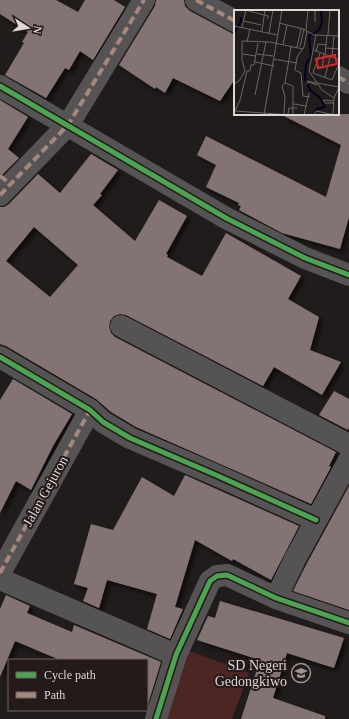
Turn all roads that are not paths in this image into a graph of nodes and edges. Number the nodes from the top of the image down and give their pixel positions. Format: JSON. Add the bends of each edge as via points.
{"nodes":[{"id":1,"x":144,"y":0,"type":"edge"},
{"id":2,"x":196,"y":0,"type":"edge"},
{"id":3,"x":234,"y":20,"type":"edge"},
{"id":4,"x":339,"y":78,"type":"edge"},
{"id":5,"x":349,"y":83,"type":"edge"},
{"id":6,"x":0,"y":86,"type":"edge"},
{"id":7,"x":68,"y":125,"type":"junction"},
{"id":8,"x":4,"y":185,"type":"edge"},
{"id":9,"x":349,"y":275,"type":"edge"},
{"id":10,"x":121,"y":326,"type":"dead end"},
{"id":11,"x":0,"y":357,"type":"edge"},
{"id":12,"x":90,"y":410,"type":"junction"},
{"id":13,"x":349,"y":445,"type":"edge"},
{"id":14,"x":349,"y":460,"type":"edge"},
{"id":15,"x":316,"y":520,"type":"junction"},
{"id":16,"x":0,"y":573,"type":"edge"},
{"id":17,"x":0,"y":579,"type":"edge"},
{"id":18,"x":276,"y":598,"type":"junction"},
{"id":19,"x":349,"y":623,"type":"edge"},
{"id":20,"x":176,"y":655,"type":"junction"},
{"id":21,"x":156,"y":719,"type":"edge"}],
"edges":[{"from":1,"to":7,"type":"street"},
{"from":2,"to":3,"type":"street"},
{"from":4,"to":5,"type":"street"},
{"from":6,"to":7,"type":"street"},
{"from":7,"to":8,"type":"street"},
{"from":7,"to":9,"type":"street","via":[[226,218],[305,258]]},
{"from":10,"to":13,"type":"street"},
{"from":11,"to":12,"type":"street"},
{"from":12,"to":15,"type":"street","via":[[103,422],[130,438]]},
{"from":12,"to":16,"type":"street","name":"Jalan Gejuron"},
{"from":14,"to":15,"type":"street"},
{"from":15,"to":18,"type":"street"},
{"from":17,"to":20,"type":"street"},
{"from":18,"to":19,"type":"street"},
{"from":18,"to":20,"type":"street","via":[[227,575],[217,576],[210,581]]},
{"from":20,"to":21,"type":"street"}]}
